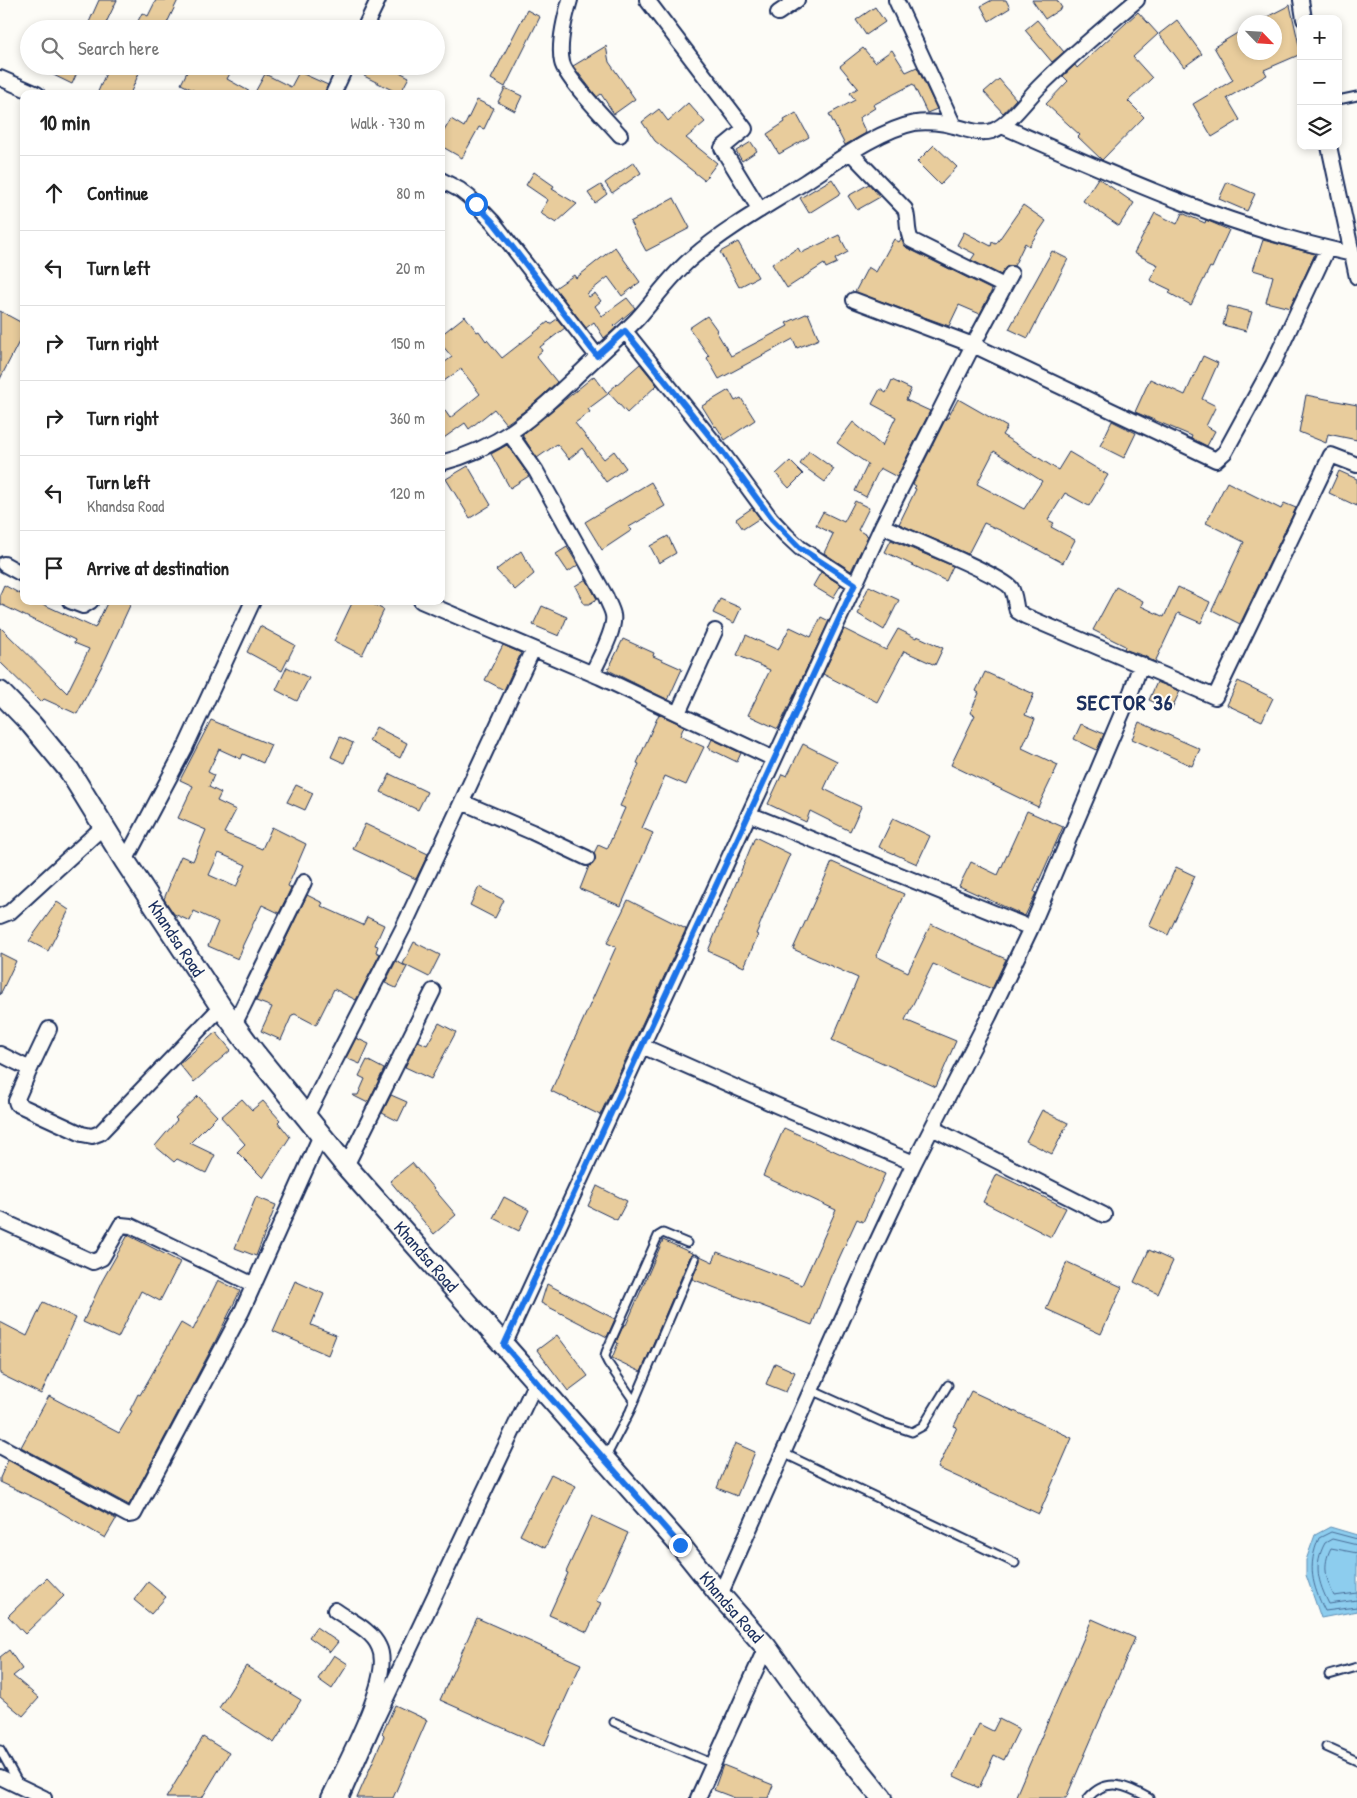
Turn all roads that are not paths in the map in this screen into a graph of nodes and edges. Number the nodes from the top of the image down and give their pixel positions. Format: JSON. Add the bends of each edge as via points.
{"nodes":[{"id":1,"x":378,"y":0,"type":"edge"},
{"id":2,"x":570,"y":0,"type":"edge"},
{"id":3,"x":646,"y":0,"type":"edge"},
{"id":4,"x":797,"y":0,"type":"edge"},
{"id":5,"x":896,"y":0,"type":"edge"},
{"id":6,"x":1137,"y":0,"type":"edge"},
{"id":7,"x":1301,"y":0,"type":"edge"},
{"id":8,"x":778,"y":13,"type":"dead end"},
{"id":9,"x":1303,"y":15,"type":"edge"},
{"id":10,"x":368,"y":20,"type":"edge"},
{"id":11,"x":342,"y":75,"type":"edge"},
{"id":12,"x":0,"y":78,"type":"edge"},
{"id":13,"x":28,"y":90,"type":"edge"},
{"id":14,"x":335,"y":90,"type":"edge"},
{"id":15,"x":1357,"y":96,"type":"edge"},
{"id":16,"x":1342,"y":99,"type":"edge"},
{"id":17,"x":954,"y":126,"type":"junction"},
{"id":18,"x":1002,"y":126,"type":"junction"},
{"id":19,"x":620,"y":135,"type":"dead end"},
{"id":20,"x":1330,"y":150,"type":"edge"},
{"id":21,"x":851,"y":153,"type":"junction"},
{"id":22,"x":445,"y":182,"type":"edge"},
{"id":23,"x":760,"y":210,"type":"junction"},
{"id":24,"x":1327,"y":249,"type":"junction"},
{"id":25,"x":1352,"y":254,"type":"junction"},
{"id":26,"x":1357,"y":277,"type":"edge"},
{"id":27,"x":854,"y":300,"type":"dead end"},
{"id":28,"x":625,"y":331,"type":"junction"},
{"id":29,"x":973,"y":345,"type":"junction"},
{"id":30,"x":597,"y":356,"type":"junction"},
{"id":31,"x":510,"y":434,"type":"junction"},
{"id":32,"x":445,"y":462,"type":"edge"},
{"id":33,"x":1357,"y":466,"type":"edge"},
{"id":34,"x":882,"y":526,"type":"junction"},
{"id":35,"x":4,"y":564,"type":"dead end"},
{"id":36,"x":20,"y":573,"type":"edge"},
{"id":37,"x":855,"y":584,"type":"junction"},
{"id":38,"x":251,"y":605,"type":"edge"},
{"id":39,"x":430,"y":605,"type":"edge"},
{"id":40,"x":716,"y":631,"type":"dead end"},
{"id":41,"x":533,"y":649,"type":"junction"},
{"id":42,"x":1141,"y":664,"type":"junction"},
{"id":43,"x":592,"y":674,"type":"junction"},
{"id":44,"x":0,"y":692,"type":"edge"},
{"id":45,"x":678,"y":713,"type":"junction"},
{"id":46,"x":774,"y":759,"type":"junction"},
{"id":47,"x":462,"y":802,"type":"junction"},
{"id":48,"x":749,"y":814,"type":"junction"},
{"id":49,"x":104,"y":826,"type":"junction"},
{"id":50,"x":587,"y":858,"type":"dead end"},
{"id":51,"x":125,"y":861,"type":"junction"},
{"id":52,"x":304,"y":882,"type":"dead end"},
{"id":53,"x":0,"y":916,"type":"edge"},
{"id":54,"x":1031,"y":928,"type":"junction"},
{"id":55,"x":433,"y":991,"type":"dead end"},
{"id":56,"x":221,"y":1007,"type":"junction"},
{"id":57,"x":234,"y":1026,"type":"junction"},
{"id":58,"x":49,"y":1029,"type":"dead end"},
{"id":59,"x":642,"y":1046,"type":"junction"},
{"id":60,"x":0,"y":1054,"type":"edge"},
{"id":61,"x":30,"y":1069,"type":"junction"},
{"id":62,"x":306,"y":1117,"type":"junction"},
{"id":63,"x":932,"y":1128,"type":"junction"},
{"id":64,"x":321,"y":1135,"type":"junction"},
{"id":65,"x":914,"y":1163,"type":"junction"},
{"id":66,"x":346,"y":1166,"type":"junction"},
{"id":67,"x":1104,"y":1215,"type":"dead end"},
{"id":68,"x":0,"y":1220,"type":"edge"},
{"id":69,"x":686,"y":1244,"type":"dead end"},
{"id":70,"x":695,"y":1259,"type":"dead end"},
{"id":71,"x":254,"y":1286,"type":"junction"},
{"id":72,"x":504,"y":1345,"type":"junction"},
{"id":73,"x":536,"y":1382,"type":"junction"},
{"id":74,"x":948,"y":1385,"type":"dead end"},
{"id":75,"x":811,"y":1390,"type":"junction"},
{"id":76,"x":634,"y":1401,"type":"junction"},
{"id":77,"x":0,"y":1446,"type":"edge"},
{"id":78,"x":784,"y":1454,"type":"junction"},
{"id":79,"x":605,"y":1460,"type":"junction"},
{"id":80,"x":1015,"y":1563,"type":"dead end"},
{"id":81,"x":720,"y":1595,"type":"junction"},
{"id":82,"x":335,"y":1610,"type":"dead end"},
{"id":83,"x":766,"y":1647,"type":"junction"},
{"id":84,"x":1357,"y":1667,"type":"edge"},
{"id":85,"x":1329,"y":1675,"type":"dead end"},
{"id":86,"x":614,"y":1722,"type":"dead end"},
{"id":87,"x":1326,"y":1747,"type":"dead end"},
{"id":88,"x":0,"y":1750,"type":"edge"},
{"id":89,"x":1357,"y":1760,"type":"edge"},
{"id":90,"x":714,"y":1764,"type":"junction"},
{"id":91,"x":0,"y":1777,"type":"edge"},
{"id":92,"x":19,"y":1793,"type":"edge"},
{"id":93,"x":44,"y":1798,"type":"edge"},
{"id":94,"x":329,"y":1798,"type":"edge"},
{"id":95,"x":341,"y":1798,"type":"edge"},
{"id":96,"x":698,"y":1798,"type":"edge"},
{"id":97,"x":882,"y":1798,"type":"edge"},
{"id":98,"x":1088,"y":1798,"type":"edge"},
{"id":99,"x":1149,"y":1798,"type":"edge"}],
"edges":[{"from":1,"to":10,"type":"street"},
{"from":2,"to":19,"type":"street","via":[[561,53],[564,70]]},
{"from":3,"to":23,"type":"street","via":[[745,129],[722,148]]},
{"from":4,"to":8,"type":"street"},
{"from":5,"to":17,"type":"street"},
{"from":6,"to":18,"type":"street","via":[[1046,80]]},
{"from":7,"to":9,"type":"street"},
{"from":11,"to":14,"type":"street"},
{"from":12,"to":13,"type":"street"},
{"from":15,"to":16,"type":"lane"},
{"from":17,"to":18,"type":"street","via":[[984,132]]},
{"from":17,"to":21,"type":"street","via":[[914,123],[887,133]]},
{"from":18,"to":24,"type":"street","via":[[1185,204]]},
{"from":20,"to":25,"type":"street"},
{"from":21,"to":23,"type":"street"},
{"from":21,"to":29,"type":"street","via":[[905,209],[911,240],[1007,280]]},
{"from":22,"to":30,"type":"street","via":[[469,197],[493,222]]},
{"from":23,"to":28,"type":"street","via":[[692,257]]},
{"from":24,"to":25,"type":"street"},
{"from":24,"to":29,"type":"street","via":[[1266,377],[1225,452],[1216,460]]},
{"from":25,"to":26,"type":"street"},
{"from":27,"to":29,"type":"street"},
{"from":28,"to":30,"type":"street"},
{"from":28,"to":37,"type":"street","via":[[781,530],[800,548]]},
{"from":29,"to":34,"type":"street"},
{"from":30,"to":31,"type":"street"},
{"from":31,"to":32,"type":"street","via":[[465,457]]},
{"from":31,"to":43,"type":"street","via":[[536,471],[606,597],[613,616],[613,624]]},
{"from":33,"to":42,"type":"street","via":[[1331,455],[1215,697]]},
{"from":34,"to":37,"type":"street"},
{"from":34,"to":42,"type":"street","via":[[1007,584],[1012,590],[1017,611],[1025,616]]},
{"from":35,"to":36,"type":"street"},
{"from":37,"to":46,"type":"street"},
{"from":38,"to":51,"type":"street","via":[[185,748]]},
{"from":39,"to":41,"type":"street"},
{"from":40,"to":45,"type":"street"},
{"from":41,"to":43,"type":"street"},
{"from":41,"to":47,"type":"street"},
{"from":42,"to":54,"type":"street"},
{"from":43,"to":45,"type":"street"},
{"from":44,"to":49,"type":"street","name":"Khandsa Road","via":[[69,770]]},
{"from":45,"to":46,"type":"street"},
{"from":46,"to":48,"type":"street"},
{"from":47,"to":50,"type":"street"},
{"from":47,"to":62,"type":"street"},
{"from":48,"to":54,"type":"street"},
{"from":48,"to":59,"type":"street"},
{"from":49,"to":51,"type":"street","name":"Khandsa Road"},
{"from":49,"to":53,"type":"street","via":[[10,912]]},
{"from":51,"to":56,"type":"street","name":"Khandsa Road"},
{"from":52,"to":57,"type":"street"},
{"from":54,"to":63,"type":"street"},
{"from":55,"to":66,"type":"street"},
{"from":56,"to":57,"type":"street","name":"Khandsa Road"},
{"from":56,"to":61,"type":"street","via":[[100,1133],[92,1136],[17,1104]]},
{"from":57,"to":62,"type":"street","name":"Khandsa Road"},
{"from":58,"to":61,"type":"street"},
{"from":59,"to":65,"type":"street"},
{"from":59,"to":72,"type":"street"},
{"from":60,"to":61,"type":"street"},
{"from":62,"to":64,"type":"street","name":"Khandsa Road"},
{"from":63,"to":65,"type":"street"},
{"from":63,"to":67,"type":"street"},
{"from":64,"to":66,"type":"street","name":"Khandsa Road"},
{"from":64,"to":71,"type":"street"},
{"from":65,"to":75,"type":"street"},
{"from":66,"to":72,"type":"street","name":"Khandsa Road"},
{"from":68,"to":71,"type":"street","via":[[93,1262],[102,1258],[121,1225],[131,1226]]},
{"from":69,"to":76,"type":"lane","via":[[663,1233],[658,1236],[606,1352],[608,1363]]},
{"from":70,"to":76,"type":"lane"},
{"from":71,"to":77,"type":"street","via":[[132,1516]]},
{"from":72,"to":73,"type":"street","name":"Khandsa Road"},
{"from":73,"to":79,"type":"street","name":"Khandsa Road"},
{"from":73,"to":95,"type":"street"},
{"from":74,"to":75,"type":"lane","via":[[923,1426],[912,1432]]},
{"from":75,"to":78,"type":"street"},
{"from":76,"to":79,"type":"lane"},
{"from":78,"to":80,"type":"lane"},
{"from":78,"to":81,"type":"street"},
{"from":79,"to":81,"type":"street","name":"Khandsa Road"},
{"from":81,"to":83,"type":"street","name":"Khandsa Road"},
{"from":82,"to":94,"type":"street","via":[[371,1635],[380,1647],[382,1662],[381,1678],[369,1711]]},
{"from":83,"to":90,"type":"street"},
{"from":83,"to":97,"type":"street","name":"Khandsa Road"},
{"from":84,"to":85,"type":"lane"},
{"from":86,"to":90,"type":"lane"},
{"from":87,"to":89,"type":"lane"},
{"from":88,"to":92,"type":"lane"},
{"from":90,"to":96,"type":"street"},
{"from":91,"to":92,"type":"street"},
{"from":92,"to":93,"type":"street"},
{"from":98,"to":99,"type":"lane","via":[[1105,1785],[1126,1787]]}]}
